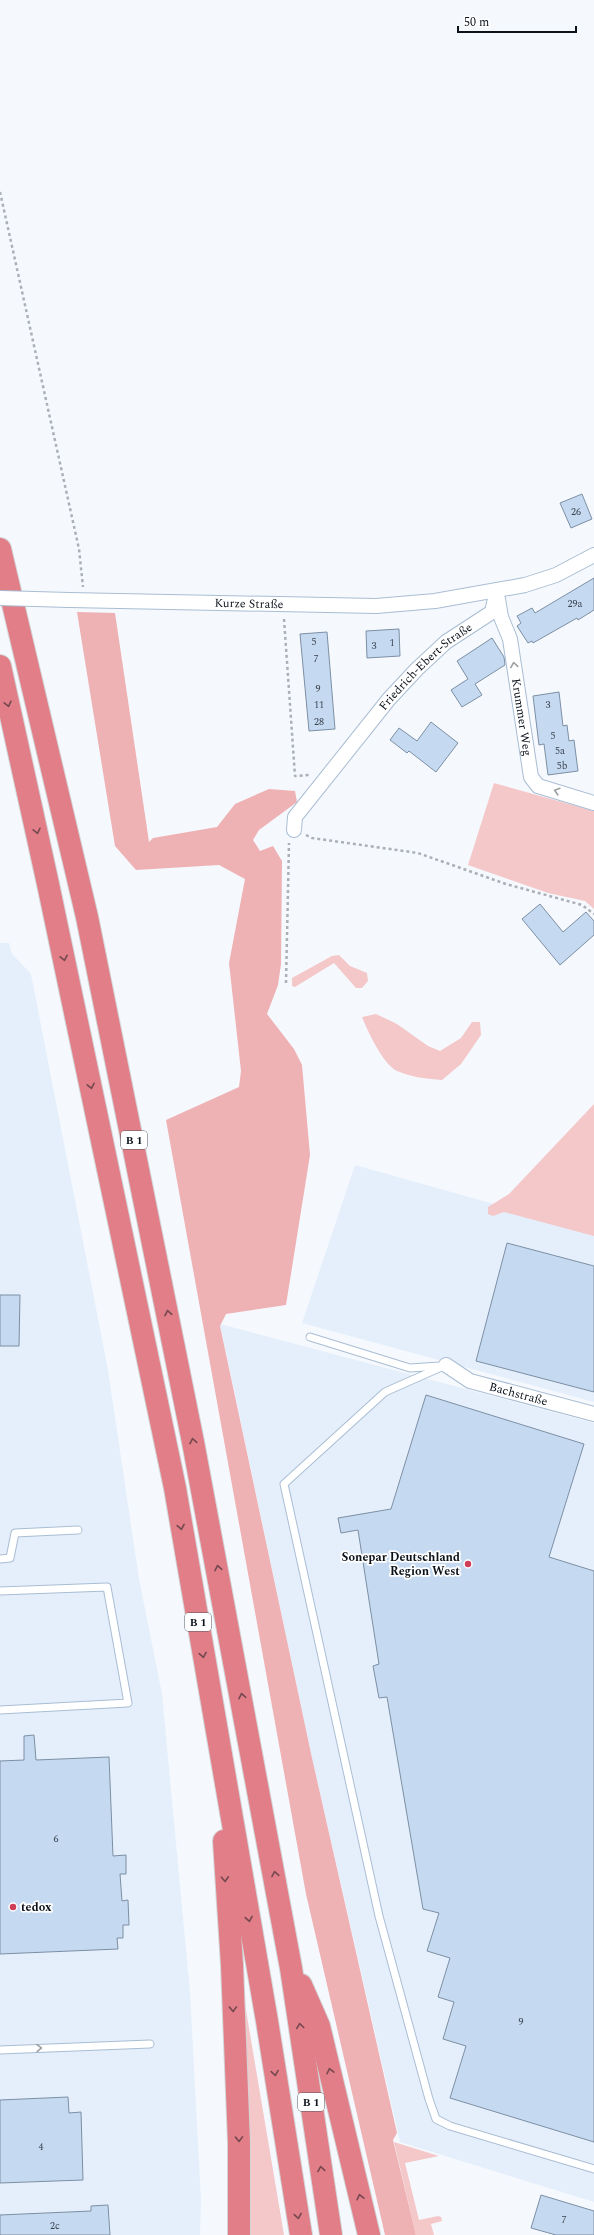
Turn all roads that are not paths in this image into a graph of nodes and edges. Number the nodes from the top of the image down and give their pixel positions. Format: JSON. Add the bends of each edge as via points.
{"nodes":[{"id":1,"x":0,"y":549,"type":"edge"},
{"id":2,"x":594,"y":555,"type":"edge"},
{"id":3,"x":497,"y":590,"type":"junction"},
{"id":4,"x":0,"y":598,"type":"edge"},
{"id":5,"x":0,"y":666,"type":"edge"},
{"id":6,"x":594,"y":803,"type":"edge"},
{"id":7,"x":294,"y":830,"type":"road end"},
{"id":8,"x":310,"y":1337,"type":"dead end"},
{"id":9,"x":446,"y":1365,"type":"junction"},
{"id":10,"x":594,"y":1414,"type":"edge"},
{"id":11,"x":78,"y":1530,"type":"dead end"},
{"id":12,"x":0,"y":1559,"type":"edge"},
{"id":13,"x":0,"y":1591,"type":"edge"},
{"id":14,"x":0,"y":1710,"type":"edge"},
{"id":15,"x":221,"y":1756,"type":"junction"},
{"id":16,"x":291,"y":1968,"type":"junction"},
{"id":17,"x":150,"y":2044,"type":"dead end"},
{"id":18,"x":0,"y":2050,"type":"edge"},
{"id":19,"x":594,"y":2169,"type":"edge"},
{"id":20,"x":239,"y":2235,"type":"edge"},
{"id":21,"x":301,"y":2235,"type":"edge"},
{"id":22,"x":332,"y":2235,"type":"edge"},
{"id":23,"x":369,"y":2235,"type":"edge"}],
"edges":[{"from":16,"to":1,"type":"highway","number":"B 1","one_way":true,"via":[[250,1734],[134,1141],[87,917]]},
{"from":2,"to":3,"type":"street","via":[[541,581]]},
{"from":3,"to":4,"type":"street","name":"Kurze Straße","bridge":true,"via":[[435,601],[376,606]]},
{"from":6,"to":3,"type":"street","name":"Krummer Weg","one_way":true,"via":[[538,786],[532,777],[510,639],[501,617]]},
{"from":3,"to":7,"type":"street","name":"Friedrich-Ebert-Straße","via":[[492,612],[446,642],[389,699],[295,817]]},
{"from":5,"to":15,"type":"highway","number":"B 1","one_way":true,"via":[[175,1488]]},
{"from":8,"to":9,"type":"lane","via":[[410,1368]]},
{"from":9,"to":10,"type":"street","name":"Bachstraße","via":[[470,1381]]},
{"from":9,"to":19,"type":"lane","via":[[385,1392],[284,1484],[379,1916],[436,2119],[450,2126]]},
{"from":11,"to":12,"type":"lane","via":[[15,1533],[10,1558]]},
{"from":13,"to":14,"type":"lane","via":[[107,1587],[128,1703]]},
{"from":15,"to":20,"type":"highway","one_way":true,"via":[[239,2143]]},
{"from":15,"to":21,"type":"highway","number":"B 1","one_way":true},
{"from":22,"to":16,"type":"highway","number":"B 1","one_way":true},
{"from":23,"to":16,"type":"highway","one_way":true,"via":[[319,2026],[311,2004]]},
{"from":18,"to":17,"type":"lane","one_way":true}]}
